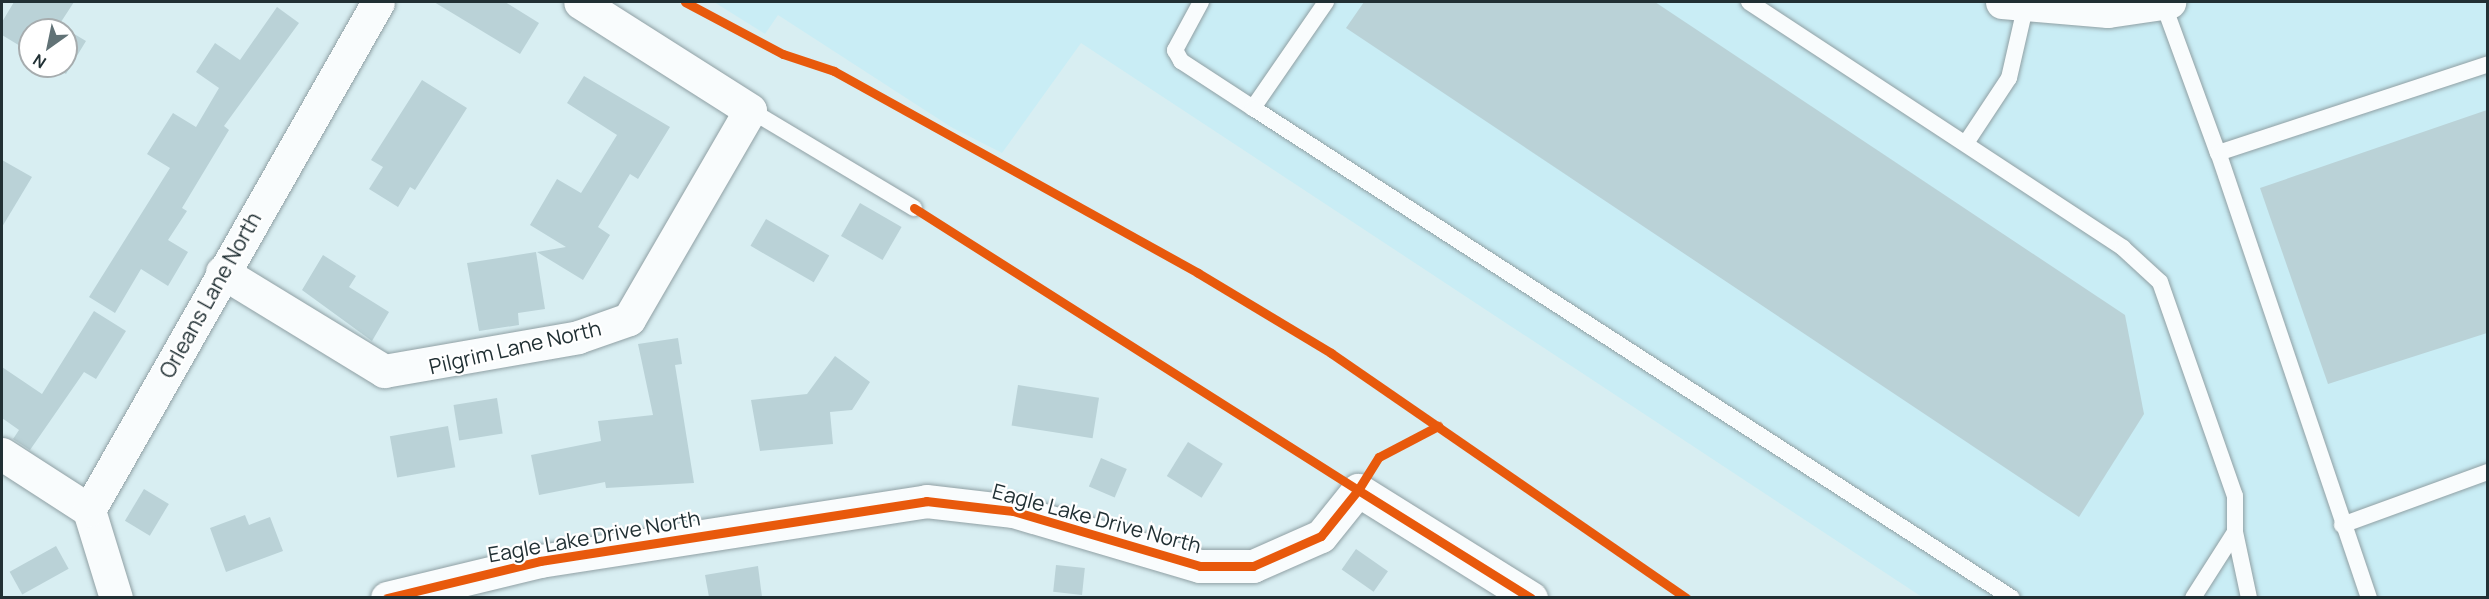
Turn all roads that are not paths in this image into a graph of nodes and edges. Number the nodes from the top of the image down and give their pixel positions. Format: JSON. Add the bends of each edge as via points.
{"nodes":[{"id":1,"x":378,"y":2,"type":"edge"},
{"id":2,"x":580,"y":2,"type":"edge"},
{"id":3,"x":1201,"y":2,"type":"edge"},
{"id":4,"x":1326,"y":2,"type":"edge"},
{"id":5,"x":1749,"y":2,"type":"edge"},
{"id":6,"x":2166,"y":2,"type":"edge"},
{"id":7,"x":2013,"y":5,"type":"edge"},
{"id":8,"x":2487,"y":64,"type":"edge"},
{"id":9,"x":1253,"y":108,"type":"junction"},
{"id":10,"x":750,"y":111,"type":"junction"},
{"id":11,"x":1966,"y":142,"type":"junction"},
{"id":12,"x":2218,"y":153,"type":"junction"},
{"id":13,"x":914,"y":208,"type":"dead end"},
{"id":14,"x":222,"y":272,"type":"junction"},
{"id":15,"x":2,"y":454,"type":"edge"},
{"id":16,"x":2487,"y":472,"type":"edge"},
{"id":17,"x":89,"y":510,"type":"junction"},
{"id":18,"x":2342,"y":525,"type":"junction"},
{"id":19,"x":2235,"y":531,"type":"junction"},
{"id":20,"x":116,"y":597,"type":"edge"},
{"id":21,"x":387,"y":597,"type":"edge"},
{"id":22,"x":1531,"y":597,"type":"edge"},
{"id":23,"x":2013,"y":597,"type":"edge"},
{"id":24,"x":2193,"y":597,"type":"edge"},
{"id":25,"x":2249,"y":597,"type":"edge"},
{"id":26,"x":2369,"y":597,"type":"edge"}],
"edges":[{"from":1,"to":14,"type":"street","name":"Orleans Lane North"},
{"from":2,"to":10,"type":"street"},
{"from":3,"to":9,"type":"lane","via":[[1175,50],[1181,61]]},
{"from":4,"to":9,"type":"lane"},
{"from":5,"to":11,"type":"lane"},
{"from":6,"to":7,"type":"street","via":[[2108,10]]},
{"from":6,"to":12,"type":"lane"},
{"from":7,"to":11,"type":"lane","via":[[2009,78]]},
{"from":8,"to":12,"type":"lane"},
{"from":9,"to":23,"type":"lane"},
{"from":10,"to":13,"type":"lane"},
{"from":10,"to":14,"type":"street","name":"Pilgrim Lane North","via":[[629,319],[578,337],[384,371]]},
{"from":11,"to":19,"type":"lane","via":[[2123,248],[2160,282],[2235,496]]},
{"from":12,"to":18,"type":"lane"},
{"from":14,"to":17,"type":"street","name":"Orleans Lane North"},
{"from":15,"to":17,"type":"street"},
{"from":16,"to":18,"type":"lane"},
{"from":17,"to":20,"type":"street"},
{"from":18,"to":26,"type":"lane"},
{"from":19,"to":24,"type":"lane"},
{"from":19,"to":25,"type":"lane"},
{"from":21,"to":22,"type":"street","name":"Eagle Lake Drive North","via":[[540,561],[926,501],[1013,511],[1200,566],[1253,566],[1321,536],[1358,490]]}]}
